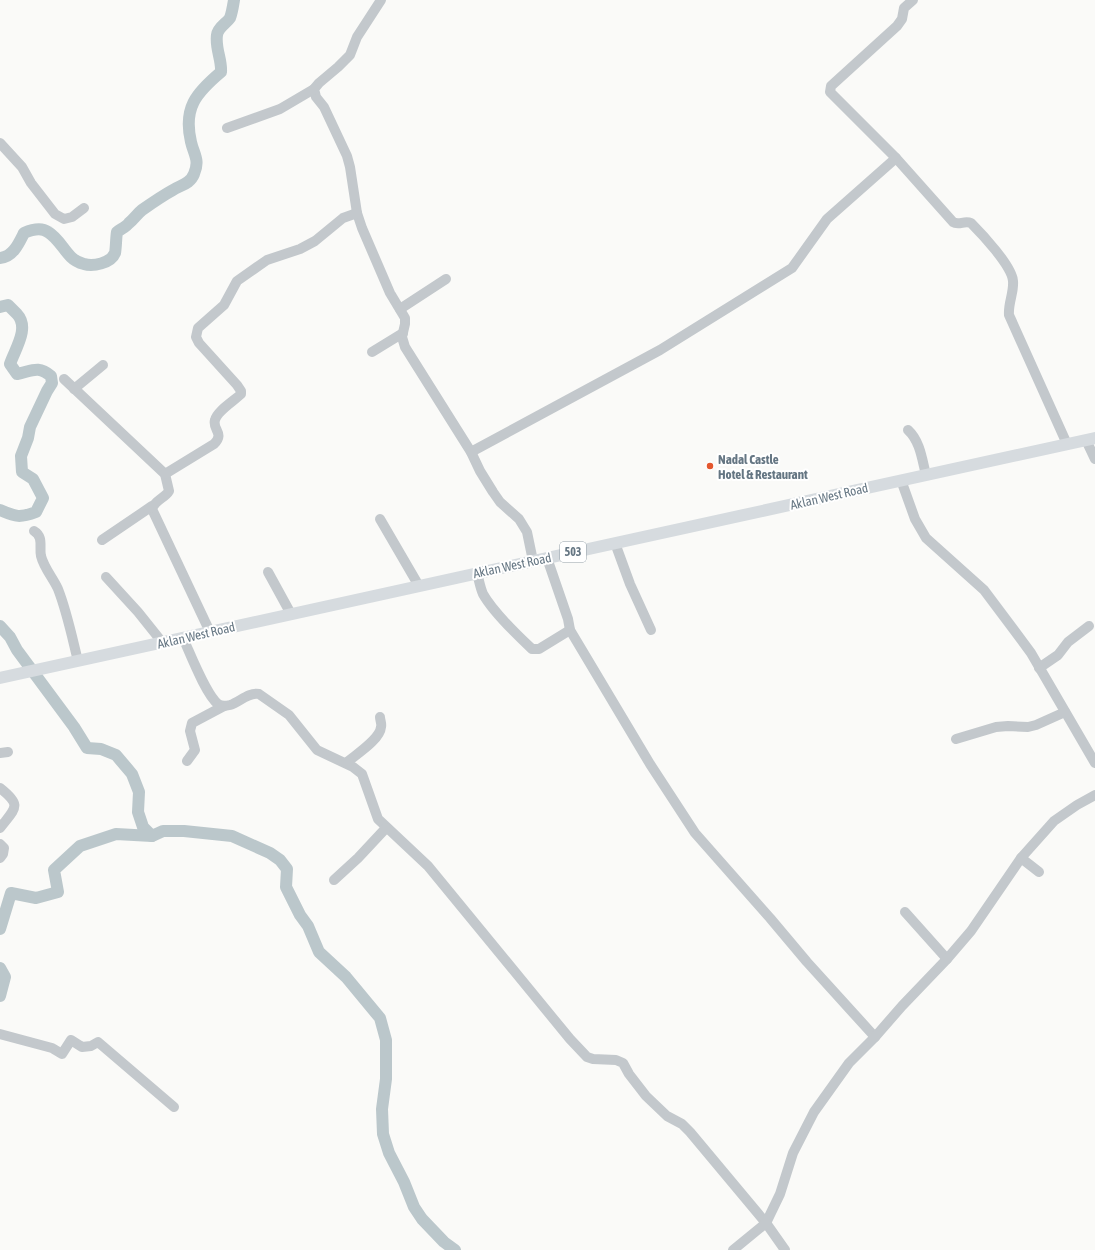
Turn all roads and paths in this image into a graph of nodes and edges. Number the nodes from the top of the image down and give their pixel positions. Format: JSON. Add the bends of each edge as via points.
{"nodes":[{"id":1,"x":381,"y":0,"type":"edge"},
{"id":2,"x":914,"y":0,"type":"edge"},
{"id":3,"x":314,"y":89,"type":"junction"},
{"id":4,"x":227,"y":128,"type":"dead end"},
{"id":5,"x":0,"y":143,"type":"edge"},
{"id":6,"x":896,"y":158,"type":"junction"},
{"id":7,"x":84,"y":208,"type":"dead end"},
{"id":8,"x":357,"y":213,"type":"junction"},
{"id":9,"x":446,"y":279,"type":"dead end"},
{"id":10,"x":400,"y":309,"type":"junction"},
{"id":11,"x":403,"y":333,"type":"junction"},
{"id":12,"x":372,"y":352,"type":"dead end"},
{"id":13,"x":103,"y":365,"type":"dead end"},
{"id":14,"x":64,"y":379,"type":"dead end"},
{"id":15,"x":74,"y":389,"type":"junction"},
{"id":16,"x":908,"y":430,"type":"dead end"},
{"id":17,"x":1091,"y":439,"type":"edge"},
{"id":18,"x":1067,"y":444,"type":"junction"},
{"id":19,"x":471,"y":452,"type":"junction"},
{"id":20,"x":1095,"y":459,"type":"edge"},
{"id":21,"x":165,"y":474,"type":"junction"},
{"id":22,"x":926,"y":475,"type":"junction"},
{"id":23,"x":901,"y":480,"type":"junction"},
{"id":24,"x":152,"y":506,"type":"junction"},
{"id":25,"x":380,"y":519,"type":"dead end"},
{"id":26,"x":34,"y":531,"type":"dead end"},
{"id":27,"x":102,"y":540,"type":"dead end"},
{"id":28,"x":616,"y":543,"type":"junction"},
{"id":29,"x":547,"y":558,"type":"junction"},
{"id":30,"x":533,"y":561,"type":"junction"},
{"id":31,"x":268,"y":572,"type":"dead end"},
{"id":32,"x":477,"y":573,"type":"junction"},
{"id":33,"x":106,"y":578,"type":"dead end"},
{"id":34,"x":419,"y":586,"type":"junction"},
{"id":35,"x":291,"y":614,"type":"junction"},
{"id":36,"x":1089,"y":626,"type":"dead end"},
{"id":37,"x":570,"y":630,"type":"junction"},
{"id":38,"x":651,"y":630,"type":"dead end"},
{"id":39,"x":210,"y":632,"type":"junction"},
{"id":40,"x":183,"y":638,"type":"junction"},
{"id":41,"x":162,"y":642,"type":"junction"},
{"id":42,"x":78,"y":661,"type":"junction"},
{"id":43,"x":1039,"y":668,"type":"junction"},
{"id":44,"x":0,"y":678,"type":"edge"},
{"id":45,"x":224,"y":706,"type":"junction"},
{"id":46,"x":1065,"y":712,"type":"junction"},
{"id":47,"x":380,"y":717,"type":"dead end"},
{"id":48,"x":956,"y":739,"type":"dead end"},
{"id":49,"x":187,"y":761,"type":"dead end"},
{"id":50,"x":346,"y":763,"type":"junction"},
{"id":51,"x":1095,"y":764,"type":"edge"},
{"id":52,"x":0,"y":788,"type":"edge"},
{"id":53,"x":1095,"y":795,"type":"edge"},
{"id":54,"x":0,"y":828,"type":"edge"},
{"id":55,"x":386,"y":828,"type":"junction"},
{"id":56,"x":0,"y":844,"type":"edge"},
{"id":57,"x":0,"y":858,"type":"edge"},
{"id":58,"x":1021,"y":858,"type":"junction"},
{"id":59,"x":1039,"y":872,"type":"dead end"},
{"id":60,"x":334,"y":880,"type":"dead end"},
{"id":61,"x":905,"y":912,"type":"dead end"},
{"id":62,"x":947,"y":959,"type":"junction"},
{"id":63,"x":0,"y":1034,"type":"edge"},
{"id":64,"x":875,"y":1037,"type":"junction"},
{"id":65,"x":174,"y":1107,"type":"dead end"},
{"id":66,"x":766,"y":1223,"type":"junction"},
{"id":67,"x":733,"y":1250,"type":"edge"},
{"id":68,"x":785,"y":1250,"type":"edge"}],
"edges":[{"from":1,"to":3,"type":"street","via":[[357,37],[350,55]]},
{"from":2,"to":6,"type":"street","via":[[904,8],[902,19],[897,26],[829,89],[832,95]]},
{"from":3,"to":4,"type":"street","via":[[280,109]]},
{"from":3,"to":8,"type":"street","via":[[347,156]]},
{"from":5,"to":7,"type":"street","via":[[22,167],[55,214],[64,219],[72,217]]},
{"from":6,"to":18,"type":"street","via":[[953,222],[971,223],[1008,266],[1014,284],[1009,315]]},
{"from":6,"to":19,"type":"street","via":[[827,219],[792,268],[660,350]]},
{"from":8,"to":10,"type":"street","via":[[390,293]]},
{"from":8,"to":21,"type":"street","via":[[343,218],[315,241],[267,260],[246,274],[237,281],[224,305],[198,328],[198,343],[237,385],[240,394],[215,418],[218,440]]},
{"from":9,"to":10,"type":"street"},
{"from":10,"to":11,"type":"street","via":[[405,318]]},
{"from":11,"to":12,"type":"street"},
{"from":11,"to":19,"type":"street","via":[[405,347]]},
{"from":13,"to":15,"type":"street"},
{"from":14,"to":15,"type":"street"},
{"from":15,"to":21,"type":"street"},
{"from":16,"to":22,"type":"street","via":[[917,441]]},
{"from":17,"to":18,"type":"main road","name":"Aklan West Road","number":"503"},
{"from":17,"to":20,"type":"street"},
{"from":18,"to":22,"type":"main road","name":"Aklan West Road","number":"503"},
{"from":19,"to":30,"type":"street","via":[[493,492],[519,519],[527,532]]},
{"from":21,"to":24,"type":"street","via":[[169,491]]},
{"from":22,"to":23,"type":"main road","name":"Aklan West Road","number":"503"},
{"from":23,"to":28,"type":"main road","name":"Aklan West Road","number":"503"},
{"from":23,"to":43,"type":"street","via":[[917,524],[926,538],[984,590],[1031,653]]},
{"from":24,"to":27,"type":"street"},
{"from":24,"to":39,"type":"street"},
{"from":25,"to":34,"type":"street"},
{"from":26,"to":42,"type":"street","via":[[41,538],[42,557],[65,608]]},
{"from":28,"to":29,"type":"main road","name":"Aklan West Road","number":"503"},
{"from":28,"to":38,"type":"street","via":[[630,584]]},
{"from":29,"to":30,"type":"main road","name":"Aklan West Road","number":"503"},
{"from":29,"to":37,"type":"street"},
{"from":30,"to":32,"type":"main road","name":"Aklan West Road","number":"503"},
{"from":31,"to":35,"type":"street"},
{"from":32,"to":34,"type":"main road","name":"Aklan West Road","number":"503"},
{"from":32,"to":37,"type":"street","via":[[482,593],[488,602],[532,649],[539,649]]},
{"from":33,"to":41,"type":"street"},
{"from":34,"to":35,"type":"main road","name":"Aklan West Road","number":"503"},
{"from":35,"to":39,"type":"main road","name":"Aklan West Road","number":"503"},
{"from":36,"to":43,"type":"street","via":[[1068,642],[1058,655]]},
{"from":37,"to":64,"type":"street","via":[[650,764],[695,833]]},
{"from":39,"to":40,"type":"main road","name":"Aklan West Road","number":"503"},
{"from":40,"to":41,"type":"main road","name":"Aklan West Road","number":"503"},
{"from":40,"to":45,"type":"street","via":[[213,698]]},
{"from":41,"to":42,"type":"main road","name":"Aklan West Road","number":"503"},
{"from":42,"to":44,"type":"main road","name":"Aklan West Road","number":"503"},
{"from":43,"to":46,"type":"street"},
{"from":45,"to":49,"type":"street","via":[[192,723],[190,731],[195,750]]},
{"from":45,"to":50,"type":"street","via":[[254,693],[259,694],[289,715],[317,750]]},
{"from":46,"to":48,"type":"street","via":[[1028,727],[996,727]]},
{"from":46,"to":51,"type":"street"},
{"from":47,"to":50,"type":"street","via":[[380,732]]},
{"from":50,"to":55,"type":"street","via":[[362,774],[378,819]]},
{"from":52,"to":54,"type":"street","via":[[15,802],[15,808]]},
{"from":53,"to":58,"type":"street","via":[[1054,821]]},
{"from":55,"to":60,"type":"street"},
{"from":55,"to":66,"type":"street","via":[[428,866],[570,1039],[593,1059],[616,1060],[623,1063],[646,1096],[667,1116],[690,1132]]},
{"from":56,"to":57,"type":"street","via":[[4,848]]},
{"from":58,"to":59,"type":"street"},
{"from":58,"to":62,"type":"street","via":[[971,931]]},
{"from":61,"to":62,"type":"street"},
{"from":62,"to":64,"type":"street"},
{"from":63,"to":65,"type":"street","via":[[52,1048],[62,1054],[71,1040],[82,1047],[92,1046],[98,1042]]},
{"from":64,"to":66,"type":"street","via":[[849,1063],[814,1112],[793,1153],[780,1194]]},
{"from":66,"to":67,"type":"street"},
{"from":66,"to":68,"type":"street"}]}
